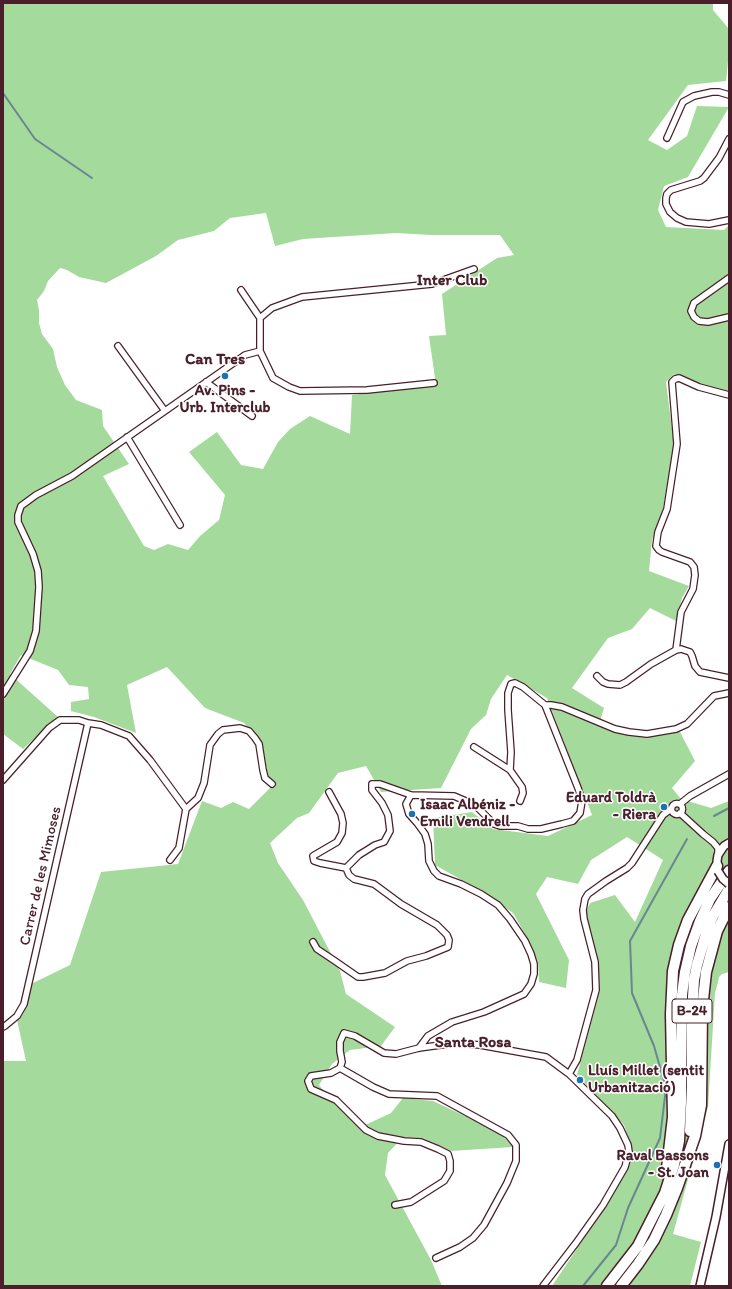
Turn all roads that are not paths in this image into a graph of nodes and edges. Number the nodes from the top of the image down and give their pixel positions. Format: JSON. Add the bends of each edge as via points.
{"nodes":[{"id":1,"x":729,"y":95,"type":"edge"},
{"id":2,"x":667,"y":138,"type":"dead end"},
{"id":3,"x":729,"y":139,"type":"edge"},
{"id":4,"x":729,"y":220,"type":"edge"},
{"id":5,"x":474,"y":269,"type":"dead end"},
{"id":6,"x":729,"y":278,"type":"edge"},
{"id":7,"x":241,"y":290,"type":"dead end"},
{"id":8,"x":729,"y":317,"type":"edge"},
{"id":9,"x":260,"y":318,"type":"junction"},
{"id":10,"x":118,"y":346,"type":"dead end"},
{"id":11,"x":260,"y":351,"type":"junction"},
{"id":12,"x":206,"y":382,"type":"junction"},
{"id":13,"x":434,"y":383,"type":"dead end"},
{"id":14,"x":729,"y":395,"type":"edge"},
{"id":15,"x":165,"y":411,"type":"junction"},
{"id":16,"x":252,"y":416,"type":"dead end"},
{"id":17,"x":127,"y":437,"type":"junction"},
{"id":18,"x":180,"y":525,"type":"dead end"},
{"id":19,"x":676,"y":650,"type":"junction"},
{"id":20,"x":597,"y":676,"type":"dead end"},
{"id":21,"x":729,"y":678,"type":"edge"},
{"id":22,"x":729,"y":693,"type":"edge"},
{"id":23,"x":3,"y":694,"type":"edge"},
{"id":24,"x":545,"y":705,"type":"junction"},
{"id":25,"x":88,"y":723,"type":"junction"},
{"id":26,"x":474,"y":747,"type":"dead end"},
{"id":27,"x":510,"y":770,"type":"junction"},
{"id":28,"x":729,"y":774,"type":"edge"},
{"id":29,"x":3,"y":780,"type":"edge"},
{"id":30,"x":272,"y":784,"type":"dead end"},
{"id":31,"x":329,"y":792,"type":"dead end"},
{"id":32,"x":411,"y":795,"type":"junction"},
{"id":33,"x":520,"y":801,"type":"dead end"},
{"id":34,"x":680,"y":804,"type":"junction"},
{"id":35,"x":186,"y":809,"type":"junction"},
{"id":36,"x":671,"y":809,"type":"junction"},
{"id":37,"x":680,"y":813,"type":"junction"},
{"id":38,"x":710,"y":839,"type":"junction"},
{"id":39,"x":728,"y":843,"type":"edge"},
{"id":40,"x":718,"y":855,"type":"junction"},
{"id":41,"x":170,"y":860,"type":"dead end"},
{"id":42,"x":346,"y":868,"type":"junction"},
{"id":43,"x":718,"y":868,"type":"junction"},
{"id":44,"x":729,"y":871,"type":"edge"},
{"id":45,"x":729,"y":884,"type":"edge"},
{"id":46,"x":729,"y":889,"type":"edge"},
{"id":47,"x":729,"y":907,"type":"edge"},
{"id":48,"x":313,"y":942,"type":"dead end"},
{"id":49,"x":3,"y":1026,"type":"edge"},
{"id":50,"x":419,"y":1048,"type":"junction"},
{"id":51,"x":340,"y":1068,"type":"junction"},
{"id":52,"x":569,"y":1074,"type":"junction"},
{"id":53,"x":729,"y":1144,"type":"edge"},
{"id":54,"x":685,"y":1162,"type":"junction"},
{"id":55,"x":665,"y":1193,"type":"junction"},
{"id":56,"x":395,"y":1205,"type":"dead end"},
{"id":57,"x":436,"y":1258,"type":"dead end"},
{"id":58,"x":543,"y":1286,"type":"edge"},
{"id":59,"x":607,"y":1286,"type":"edge"},
{"id":60,"x":621,"y":1286,"type":"edge"},
{"id":61,"x":700,"y":1286,"type":"edge"}],
"edges":[{"from":1,"to":2,"type":"street","via":[[712,92],[694,96],[683,102]]},
{"from":3,"to":4,"type":"street","via":[[704,178],[671,190],[666,198],[670,212],[686,222],[709,224]]},
{"from":5,"to":9,"type":"street","via":[[432,284],[302,298],[272,308]]},
{"from":6,"to":8,"type":"street","via":[[694,303],[691,311],[699,321],[708,322]]},
{"from":7,"to":9,"type":"street"},
{"from":9,"to":11,"type":"street"},
{"from":10,"to":15,"type":"street"},
{"from":11,"to":12,"type":"street","via":[[245,355]]},
{"from":11,"to":13,"type":"street","via":[[273,378],[300,391],[367,390]]},
{"from":12,"to":15,"type":"street"},
{"from":12,"to":16,"type":"street"},
{"from":14,"to":19,"type":"street","via":[[699,387],[679,378],[672,382],[676,444],[667,509],[658,532],[656,546],[662,552],[690,562],[695,575],[692,589],[681,612]]},
{"from":15,"to":17,"type":"street"},
{"from":17,"to":18,"type":"street"},
{"from":17,"to":23,"type":"street","via":[[19,509],[18,522],[33,554],[40,587],[36,631],[30,651]]},
{"from":19,"to":20,"type":"street","via":[[620,685],[608,684]]},
{"from":19,"to":21,"type":"street","via":[[690,652],[700,672]]},
{"from":22,"to":24,"type":"street","via":[[714,696],[687,724],[676,729],[647,734],[629,732],[562,707]]},
{"from":24,"to":27,"type":"street","via":[[523,687],[511,684],[508,693]]},
{"from":24,"to":32,"type":"street","via":[[582,801],[580,813],[573,821],[541,829],[500,826],[494,824],[475,805],[459,797]]},
{"from":25,"to":29,"type":"street","via":[[60,720],[49,728]]},
{"from":25,"to":35,"type":"street","via":[[101,725],[129,736]]},
{"from":25,"to":49,"type":"street","name":"Carrer de les Mimoses","via":[[24,1004],[17,1016]]},
{"from":26,"to":27,"type":"street"},
{"from":27,"to":33,"type":"street","via":[[522,787]]},
{"from":28,"to":34,"type":"street"},
{"from":30,"to":35,"type":"street","via":[[265,778],[259,744],[249,731],[240,728],[223,730],[210,745],[204,783],[198,798]]},
{"from":31,"to":42,"type":"street","via":[[341,814],[342,833],[337,842],[313,856],[314,861]]},
{"from":32,"to":42,"type":"street","via":[[380,784],[372,784],[372,790],[388,815],[390,831],[384,842],[359,855]]},
{"from":32,"to":50,"type":"street","via":[[406,804],[409,814],[425,834],[429,861],[434,871],[439,876],[461,884],[498,905],[524,941],[534,964],[532,984],[524,994],[484,1012],[452,1022],[428,1036]]},
{"from":34,"to":36,"type":"street","via":[[674,804]]},
{"from":34,"to":37,"type":"street"},
{"from":35,"to":41,"type":"street","via":[[179,848]]},
{"from":36,"to":37,"type":"street","via":[[674,814]]},
{"from":36,"to":52,"type":"street","via":[[663,815],[632,863],[585,898],[584,920],[594,955],[596,990],[577,1060]]},
{"from":37,"to":38,"type":"street"},
{"from":38,"to":39,"type":"street"},
{"from":38,"to":40,"type":"street","via":[[718,848]]},
{"from":39,"to":40,"type":"street"},
{"from":40,"to":43,"type":"street"},
{"from":42,"to":48,"type":"street","via":[[354,879],[374,884],[401,904],[437,925],[447,935],[448,948],[407,961],[385,973],[358,977],[317,949]]},
{"from":43,"to":45,"type":"street","bridge":true,"via":[[723,879]]},
{"from":43,"to":55,"type":"highway","via":[[688,920],[673,971],[673,1117]]},
{"from":44,"to":55,"type":"highway","number":"B-24","via":[[710,899],[700,921],[685,972],[682,994],[679,1141]]},
{"from":46,"to":54,"type":"highway","number":"B-24","via":[[708,927],[696,965],[692,1014],[691,1126]]},
{"from":47,"to":54,"type":"highway","via":[[717,931],[706,972],[702,1009],[701,1105],[695,1136]]},
{"from":50,"to":51,"type":"street","via":[[396,1054],[384,1053],[355,1036],[344,1033],[340,1042]]},
{"from":50,"to":52,"type":"street","via":[[455,1043],[480,1045],[546,1057]]},
{"from":51,"to":56,"type":"street","via":[[331,1073],[311,1076],[308,1081],[311,1088],[336,1100],[366,1130],[378,1136],[421,1142],[448,1154],[450,1171],[444,1180],[411,1202]]},
{"from":51,"to":57,"type":"street","via":[[389,1094],[438,1096],[508,1135],[516,1145],[516,1161],[484,1225],[473,1238],[460,1247]]},
{"from":52,"to":58,"type":"street","via":[[612,1116],[625,1137],[629,1152],[625,1167],[603,1205]]},
{"from":53,"to":61,"type":"street"},
{"from":54,"to":60,"type":"highway","number":"B-24","via":[[677,1188],[654,1240]]},
{"from":55,"to":59,"type":"highway","number":"B-24","via":[[638,1246]]}]}
